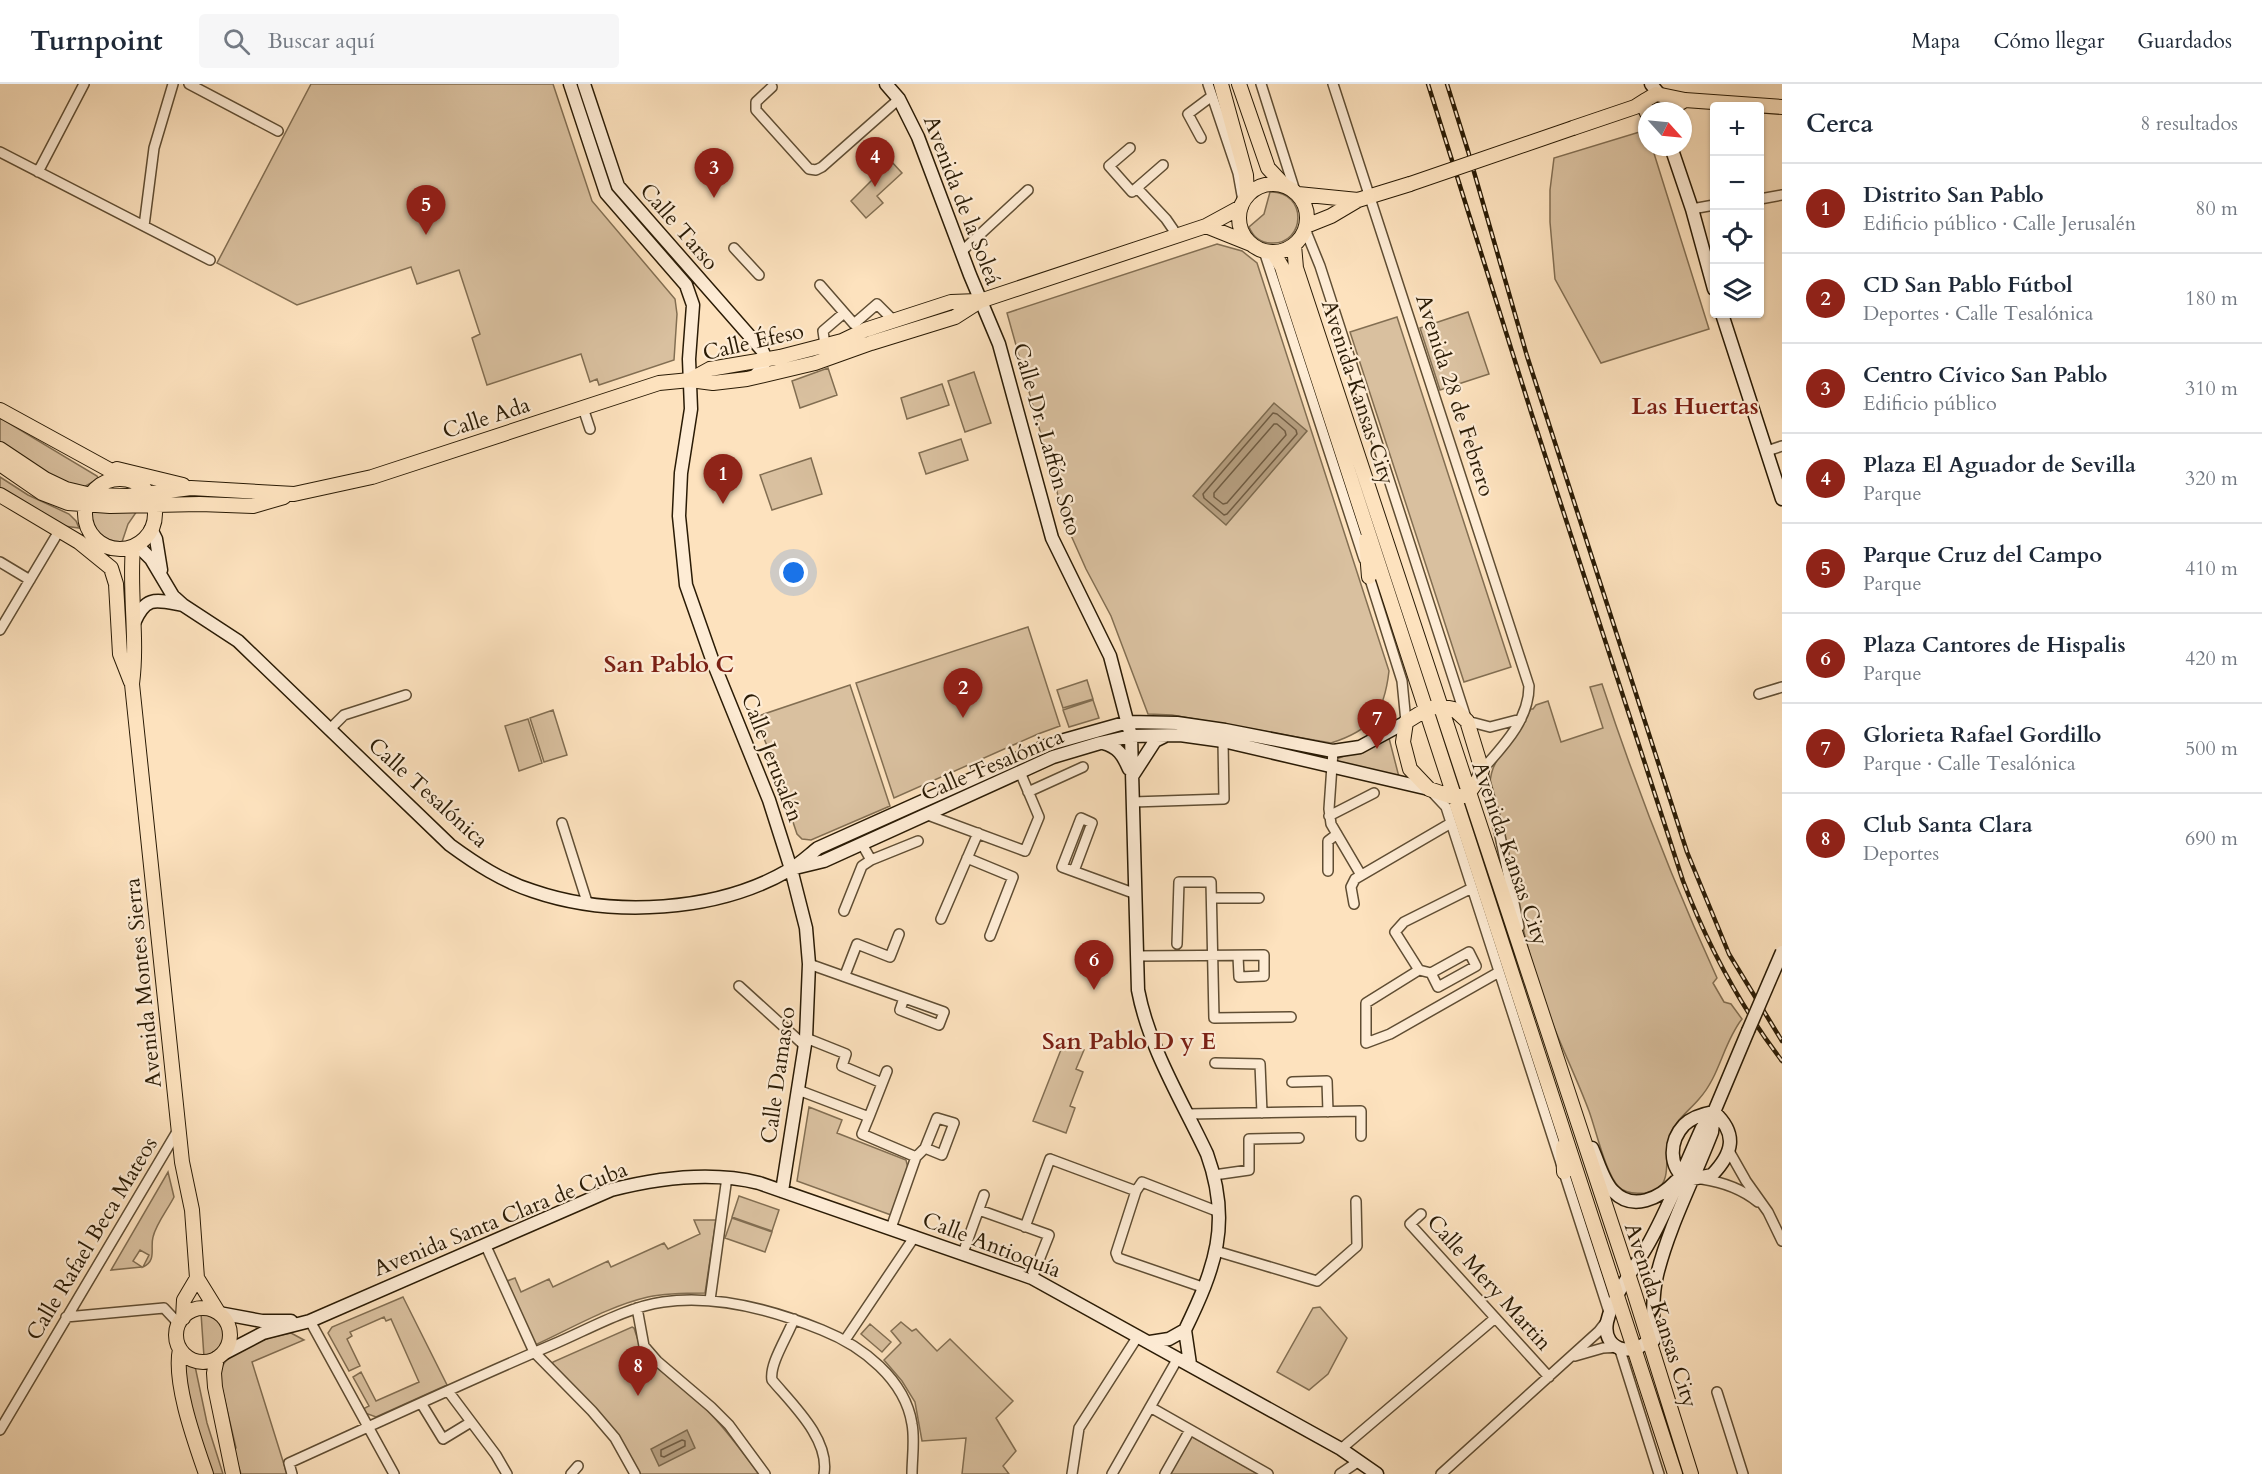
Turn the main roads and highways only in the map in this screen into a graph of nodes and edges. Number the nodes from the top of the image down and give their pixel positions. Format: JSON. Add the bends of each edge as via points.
{"nodes":[{"id":1,"x":1221,"y":84,"type":"edge"},
{"id":2,"x":1239,"y":84,"type":"edge"},
{"id":3,"x":1650,"y":99,"type":"edge"},
{"id":4,"x":1685,"y":100,"type":"junction"},
{"id":5,"x":1668,"y":102,"type":"edge"},
{"id":6,"x":1682,"y":102,"type":"edge"},
{"id":7,"x":1782,"y":107,"type":"edge"},
{"id":8,"x":1292,"y":190,"type":"junction"},
{"id":9,"x":1365,"y":198,"type":"junction"},
{"id":10,"x":1244,"y":201,"type":"junction"},
{"id":11,"x":1206,"y":226,"type":"junction"},
{"id":12,"x":1306,"y":227,"type":"junction"},
{"id":13,"x":1294,"y":245,"type":"junction"},
{"id":14,"x":1263,"y":249,"type":"junction"},
{"id":15,"x":980,"y":301,"type":"junction"},
{"id":16,"x":690,"y":380,"type":"junction"},
{"id":17,"x":0,"y":410,"type":"edge"},
{"id":18,"x":0,"y":449,"type":"edge"},
{"id":19,"x":101,"y":463,"type":"junction"},
{"id":20,"x":0,"y":464,"type":"edge"},
{"id":21,"x":128,"y":480,"type":"junction"},
{"id":22,"x":191,"y":488,"type":"junction"},
{"id":23,"x":147,"y":492,"type":"junction"},
{"id":24,"x":294,"y":494,"type":"junction"},
{"id":25,"x":0,"y":495,"type":"edge"},
{"id":26,"x":88,"y":499,"type":"junction"},
{"id":27,"x":68,"y":503,"type":"junction"},
{"id":28,"x":154,"y":506,"type":"junction"},
{"id":29,"x":1363,"y":514,"type":"junction"},
{"id":30,"x":59,"y":531,"type":"junction"},
{"id":31,"x":92,"y":534,"type":"junction"},
{"id":32,"x":135,"y":546,"type":"junction"},
{"id":33,"x":104,"y":561,"type":"junction"},
{"id":34,"x":1369,"y":577,"type":"road end"},
{"id":35,"x":132,"y":684,"type":"junction"},
{"id":36,"x":1433,"y":708,"type":"junction"},
{"id":37,"x":1462,"y":796,"type":"junction"},
{"id":38,"x":1562,"y":1130,"type":"junction"},
{"id":39,"x":1564,"y":1172,"type":"road end"},
{"id":40,"x":197,"y":1278,"type":"junction"},
{"id":41,"x":218,"y":1313,"type":"junction"},
{"id":42,"x":181,"y":1321,"type":"junction"},
{"id":43,"x":180,"y":1349,"type":"junction"},
{"id":44,"x":219,"y":1357,"type":"junction"},
{"id":45,"x":206,"y":1474,"type":"edge"},
{"id":46,"x":233,"y":1474,"type":"edge"},
{"id":47,"x":1675,"y":1474,"type":"edge"},
{"id":48,"x":1691,"y":1474,"type":"edge"}],
"edges":[{"from":1,"to":10,"type":"main road","via":[[1246,175]]},
{"from":2,"to":8,"type":"main road","via":[[1268,168]]},
{"from":3,"to":4,"type":"main road"},
{"from":3,"to":5,"type":"main road"},
{"from":3,"to":9,"type":"main road","bridge":true},
{"from":4,"to":6,"type":"main road"},
{"from":4,"to":7,"type":"main road"},
{"from":8,"to":9,"type":"main road"},
{"from":8,"to":10,"type":"main road","via":[[1269,183]]},
{"from":8,"to":12,"type":"main road","via":[[1306,209]]},
{"from":9,"to":12,"type":"main road"},
{"from":10,"to":11,"type":"main road","name":"Calle Éfeso"},
{"from":10,"to":14,"type":"main road","via":[[1240,225],[1244,236]]},
{"from":11,"to":14,"type":"main road"},
{"from":11,"to":15,"type":"main road","name":"Calle Éfeso"},
{"from":12,"to":13,"type":"main road"},
{"from":13,"to":14,"type":"main road","via":[[1284,250]]},
{"from":13,"to":36,"type":"main road","name":"Avenida Kansas City","via":[[1296,268]]},
{"from":14,"to":29,"type":"main road","name":"Avenida Kansas City","via":[[1282,267]]},
{"from":15,"to":16,"type":"main road","name":"Calle Éfeso","via":[[951,302],[842,341],[710,369]]},
{"from":15,"to":16,"type":"main road","name":"Calle Éfeso","via":[[956,317],[815,363],[713,383]]},
{"from":16,"to":24,"type":"main road","name":"Calle Ada","via":[[659,383],[372,477]]},
{"from":17,"to":19,"type":"main road"},
{"from":18,"to":26,"type":"main road","via":[[45,479]]},
{"from":19,"to":21,"type":"main road"},
{"from":19,"to":22,"type":"main road"},
{"from":20,"to":27,"type":"main road","via":[[42,493]]},
{"from":21,"to":23,"type":"main road"},
{"from":21,"to":26,"type":"main road","via":[[99,485]]},
{"from":22,"to":23,"type":"main road","name":"Calle Ada"},
{"from":22,"to":24,"type":"main road","name":"Calle Ada"},
{"from":23,"to":26,"type":"main road","name":"Calle Ada"},
{"from":23,"to":28,"type":"main road"},
{"from":24,"to":28,"type":"main road","name":"Calle Ada","via":[[253,506]]},
{"from":25,"to":30,"type":"main road"},
{"from":26,"to":27,"type":"main road"},
{"from":26,"to":28,"type":"main road","name":"Calle Ada","via":[[110,507]]},
{"from":26,"to":31,"type":"main road","via":[[84,512]]},
{"from":27,"to":31,"type":"main road"},
{"from":28,"to":32,"type":"main road","via":[[152,529]]},
{"from":29,"to":34,"type":"main road"},
{"from":29,"to":36,"type":"main road","name":"Avenida Kansas City"},
{"from":30,"to":31,"type":"main road"},
{"from":30,"to":33,"type":"main road"},
{"from":31,"to":32,"type":"main road","via":[[116,549]]},
{"from":31,"to":33,"type":"main road","name":"Avenida Montes Sierra"},
{"from":32,"to":35,"type":"main road","name":"Avenida Montes Sierra"},
{"from":33,"to":35,"type":"main road","name":"Avenida Montes Sierra","via":[[116,579],[120,654]]},
{"from":35,"to":40,"type":"main road","name":"Avenida Montes Sierra"},
{"from":36,"to":37,"type":"main road","name":"Avenida Kansas City"},
{"from":36,"to":37,"type":"main road","via":[[1454,709],[1467,721],[1482,770]]},
{"from":36,"to":37,"type":"main road","via":[[1406,722],[1405,757],[1410,769],[1429,789]]},
{"from":37,"to":38,"type":"main road","name":"Avenida Kansas City"},
{"from":37,"to":48,"type":"main road","name":"Avenida Kansas City","via":[[1530,977],[1651,1337]]},
{"from":38,"to":39,"type":"main road"},
{"from":38,"to":47,"type":"main road","name":"Avenida Kansas City"},
{"from":40,"to":41,"type":"main road","name":"Avenida Montes Sierra"},
{"from":40,"to":42,"type":"main road","via":[[184,1300]]},
{"from":41,"to":42,"type":"main road","via":[[196,1309]]},
{"from":41,"to":44,"type":"main road","via":[[228,1324],[230,1337]]},
{"from":42,"to":43,"type":"main road","via":[[176,1335]]},
{"from":43,"to":44,"type":"main road","via":[[199,1362]]},
{"from":43,"to":45,"type":"main road","via":[[185,1404]]},
{"from":44,"to":46,"type":"main road","via":[[215,1387]]}]}
